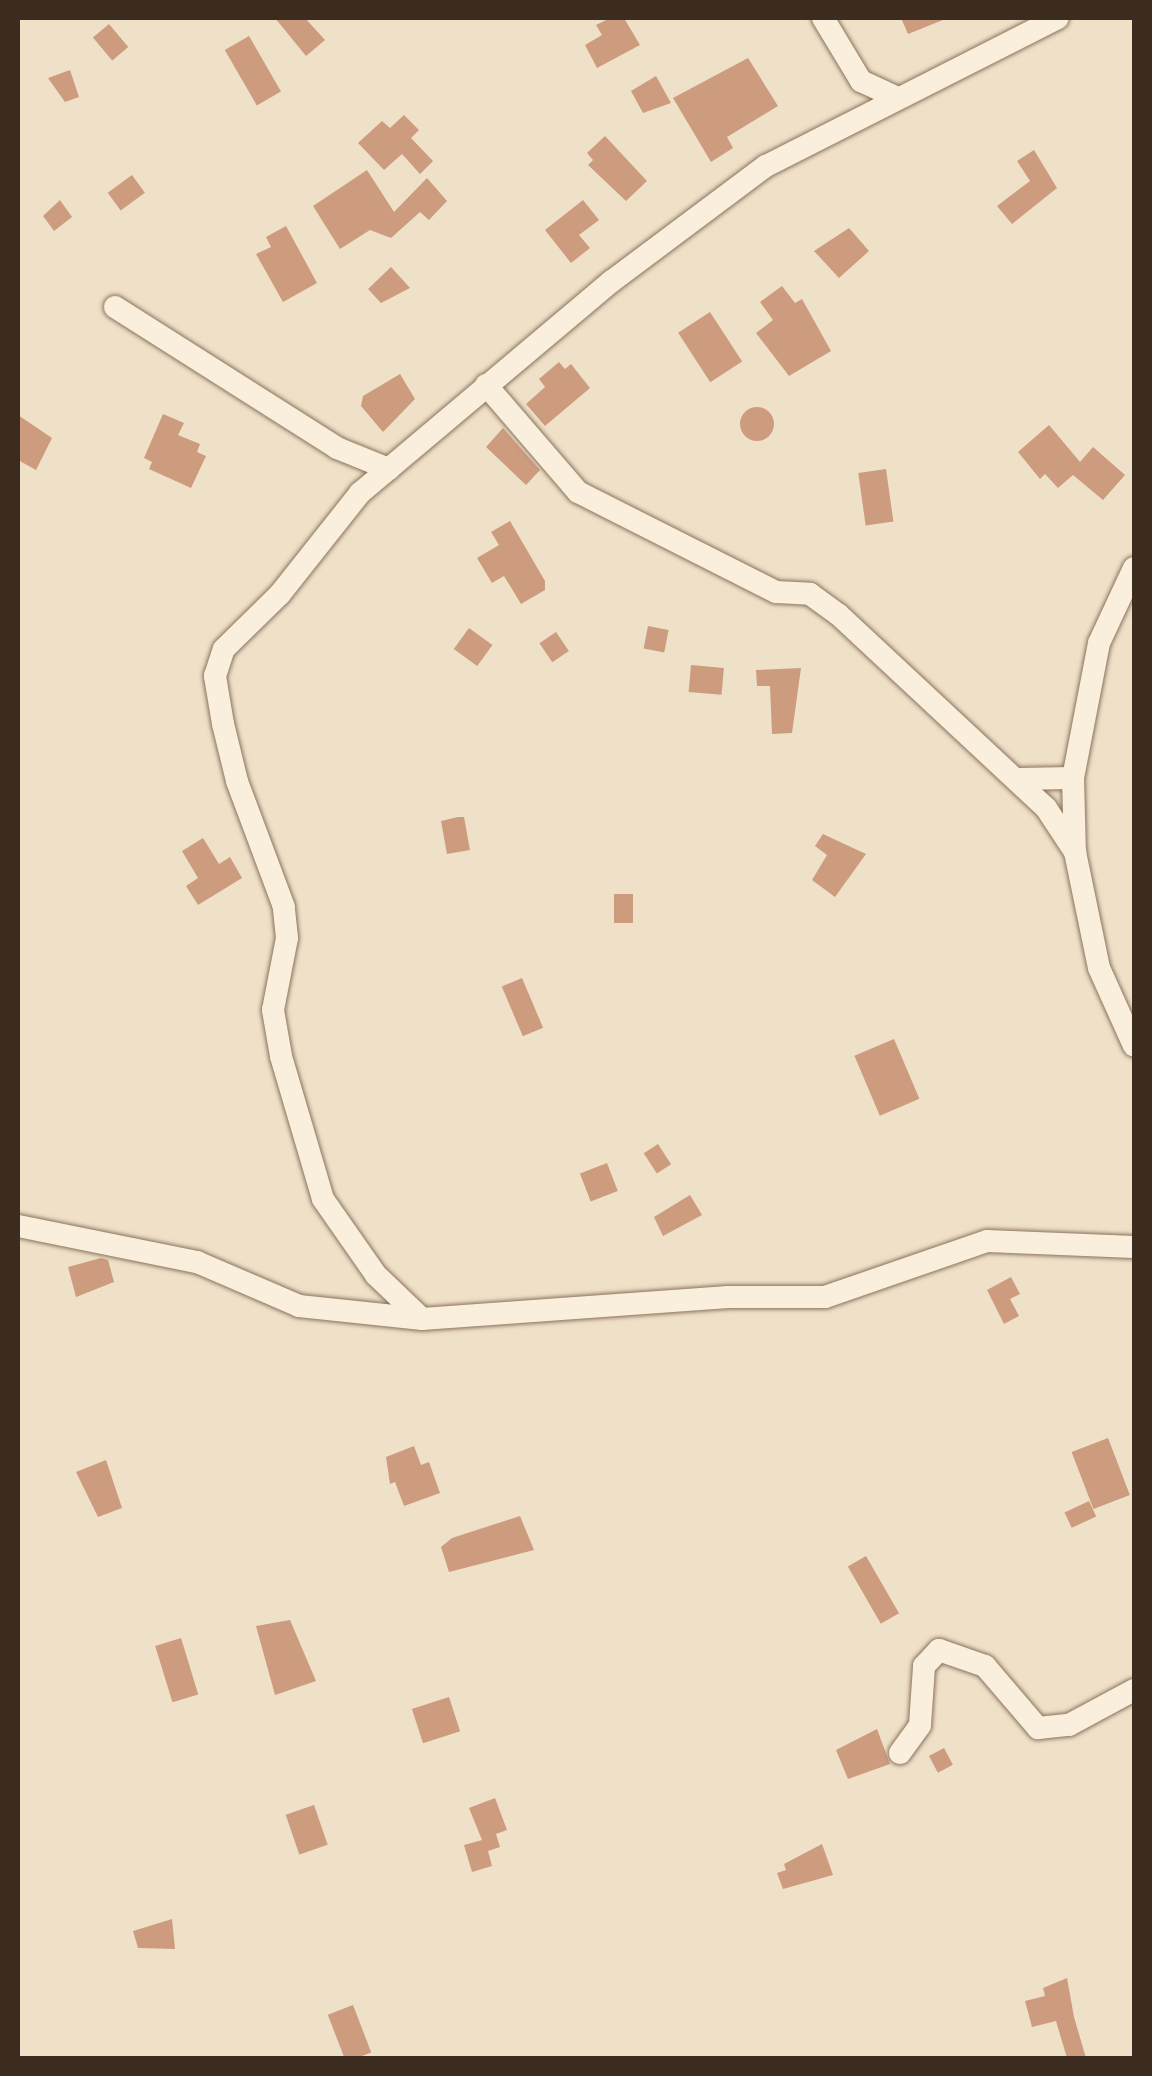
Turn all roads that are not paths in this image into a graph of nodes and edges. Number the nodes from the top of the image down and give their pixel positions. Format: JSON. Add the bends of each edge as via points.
{"nodes":[{"id":1,"x":824,"y":18,"type":"edge"},
{"id":2,"x":1058,"y":18,"type":"edge"},
{"id":3,"x":896,"y":97,"type":"junction"},
{"id":4,"x":115,"y":307,"type":"dead end"},
{"id":5,"x":486,"y":385,"type":"junction"},
{"id":6,"x":389,"y":468,"type":"junction"},
{"id":7,"x":1134,"y":568,"type":"edge"},
{"id":8,"x":1016,"y":778,"type":"junction"},
{"id":9,"x":1073,"y":778,"type":"junction"},
{"id":10,"x":1075,"y":852,"type":"junction"},
{"id":11,"x":1134,"y":1046,"type":"edge"},
{"id":12,"x":18,"y":1226,"type":"edge"},
{"id":13,"x":1134,"y":1247,"type":"edge"},
{"id":14,"x":422,"y":1318,"type":"junction"},
{"id":15,"x":1134,"y":1690,"type":"edge"},
{"id":16,"x":900,"y":1753,"type":"dead end"}],
"edges":[{"from":1,"to":3,"type":"street","via":[[862,81]]},
{"from":2,"to":3,"type":"street"},
{"from":3,"to":5,"type":"street","via":[[766,166]]},
{"from":4,"to":6,"type":"street","via":[[337,448]]},
{"from":5,"to":6,"type":"street"},
{"from":5,"to":8,"type":"street","via":[[578,492],[776,592],[810,594]]},
{"from":6,"to":14,"type":"street","via":[[224,649],[214,676],[237,781],[284,907],[287,938],[273,1010],[324,1200],[376,1274]]},
{"from":7,"to":9,"type":"street","via":[[1099,643]]},
{"from":8,"to":9,"type":"street"},
{"from":8,"to":10,"type":"street"},
{"from":9,"to":10,"type":"street"},
{"from":10,"to":11,"type":"street","via":[[1099,968]]},
{"from":12,"to":14,"type":"street","via":[[197,1262],[299,1306]]},
{"from":13,"to":14,"type":"street","via":[[988,1241],[825,1297],[728,1296]]},
{"from":15,"to":16,"type":"street","via":[[1069,1725],[1038,1728],[985,1666],[939,1650],[924,1666],[920,1725]]}]}
